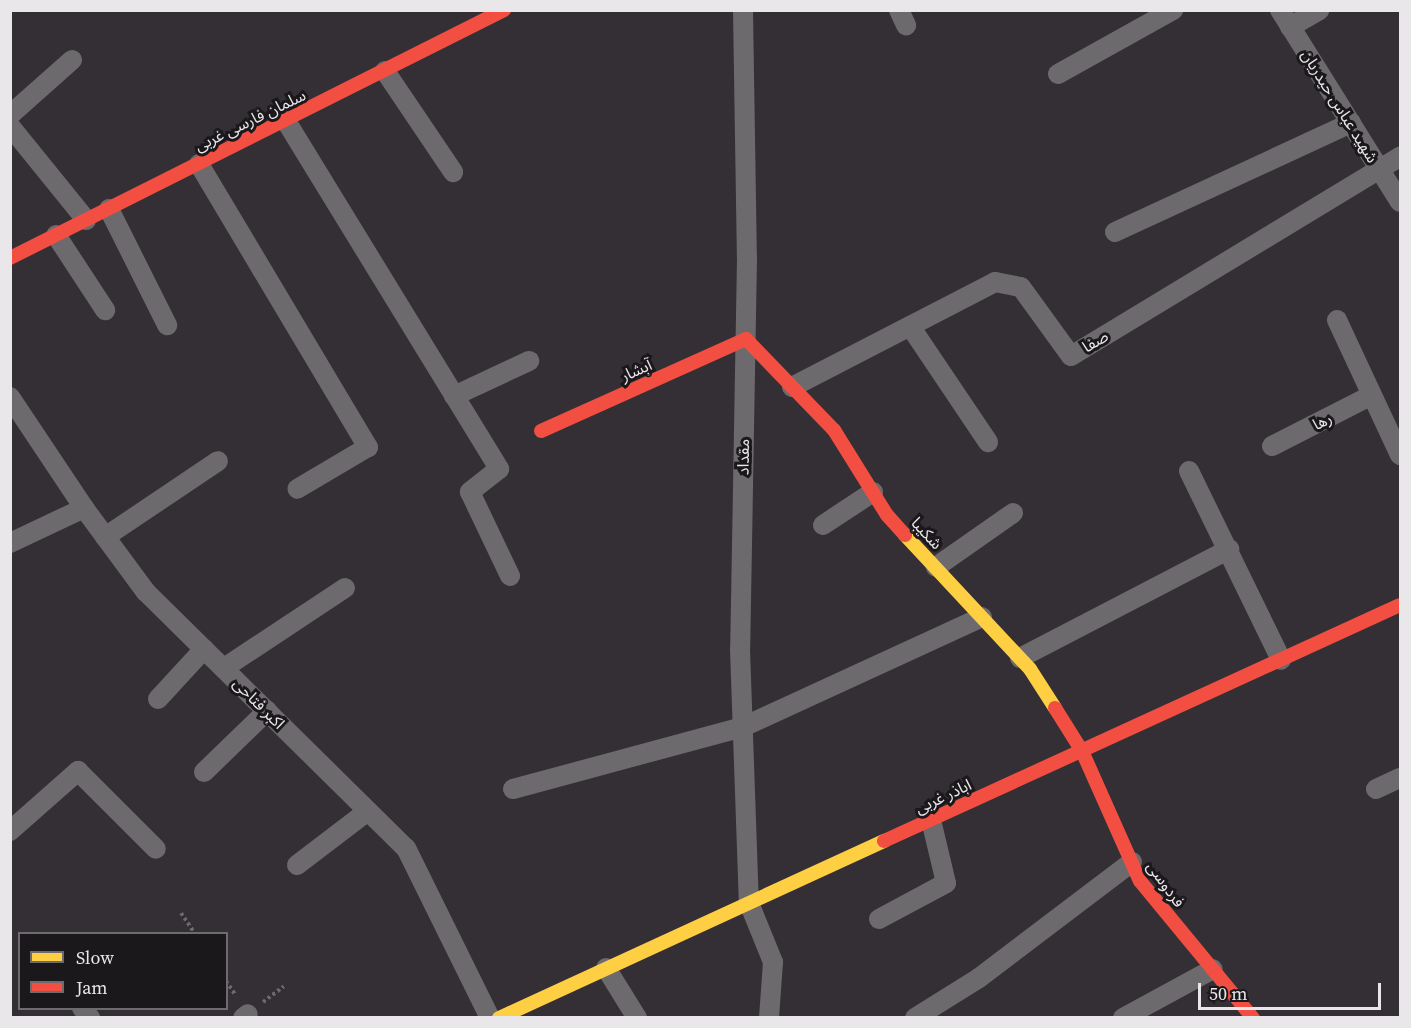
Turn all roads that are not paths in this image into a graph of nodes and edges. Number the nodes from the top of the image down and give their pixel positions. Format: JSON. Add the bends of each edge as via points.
{"nodes":[{"id":1,"x":504,"y":10,"type":"edge"},
{"id":2,"x":744,"y":10,"type":"edge"},
{"id":3,"x":1173,"y":10,"type":"edge"},
{"id":4,"x":1320,"y":10,"type":"edge"},
{"id":5,"x":1285,"y":19,"type":"edge"},
{"id":6,"x":72,"y":60,"type":"dead end"},
{"id":7,"x":385,"y":71,"type":"junction"},
{"id":8,"x":1058,"y":74,"type":"dead end"},
{"id":9,"x":10,"y":115,"type":"edge"},
{"id":10,"x":286,"y":121,"type":"junction"},
{"id":11,"x":1351,"y":123,"type":"junction"},
{"id":12,"x":10,"y":126,"type":"edge"},
{"id":13,"x":1401,"y":157,"type":"edge"},
{"id":14,"x":199,"y":164,"type":"junction"},
{"id":15,"x":1379,"y":168,"type":"junction"},
{"id":16,"x":453,"y":172,"type":"dead end"},
{"id":17,"x":1401,"y":202,"type":"edge"},
{"id":18,"x":109,"y":209,"type":"junction"},
{"id":19,"x":86,"y":220,"type":"junction"},
{"id":20,"x":1115,"y":232,"type":"dead end"},
{"id":21,"x":56,"y":235,"type":"junction"},
{"id":22,"x":10,"y":258,"type":"edge"},
{"id":23,"x":105,"y":310,"type":"dead end"},
{"id":24,"x":1337,"y":320,"type":"dead end"},
{"id":25,"x":166,"y":325,"type":"dead end"},
{"id":26,"x":910,"y":326,"type":"junction"},
{"id":27,"x":746,"y":339,"type":"junction"},
{"id":28,"x":529,"y":360,"type":"dead end"},
{"id":29,"x":792,"y":387,"type":"junction"},
{"id":30,"x":1372,"y":395,"type":"junction"},
{"id":31,"x":454,"y":396,"type":"junction"},
{"id":32,"x":10,"y":397,"type":"edge"},
{"id":33,"x":541,"y":431,"type":"dead end"},
{"id":34,"x":987,"y":441,"type":"dead end"},
{"id":35,"x":1272,"y":446,"type":"dead end"},
{"id":36,"x":1401,"y":455,"type":"edge"},
{"id":37,"x":219,"y":460,"type":"dead end"},
{"id":38,"x":1189,"y":471,"type":"dead end"},
{"id":39,"x":297,"y":489,"type":"dead end"},
{"id":40,"x":873,"y":492,"type":"junction"},
{"id":41,"x":84,"y":508,"type":"junction"},
{"id":42,"x":1013,"y":513,"type":"dead end"},
{"id":43,"x":823,"y":525,"type":"dead end"},
{"id":44,"x":105,"y":537,"type":"junction"},
{"id":45,"x":10,"y":543,"type":"edge"},
{"id":46,"x":1229,"y":549,"type":"junction"},
{"id":47,"x":936,"y":567,"type":"junction"},
{"id":48,"x":510,"y":576,"type":"dead end"},
{"id":49,"x":345,"y":588,"type":"dead end"},
{"id":50,"x":1401,"y":605,"type":"edge"},
{"id":51,"x":982,"y":617,"type":"junction"},
{"id":52,"x":204,"y":649,"type":"junction"},
{"id":53,"x":1020,"y":658,"type":"junction"},
{"id":54,"x":1281,"y":660,"type":"junction"},
{"id":55,"x":224,"y":668,"type":"junction"},
{"id":56,"x":158,"y":699,"type":"dead end"},
{"id":57,"x":267,"y":711,"type":"junction"},
{"id":58,"x":743,"y":727,"type":"junction"},
{"id":59,"x":1082,"y":751,"type":"junction"},
{"id":60,"x":204,"y":772,"type":"dead end"},
{"id":61,"x":1401,"y":778,"type":"edge"},
{"id":62,"x":513,"y":789,"type":"dead end"},
{"id":63,"x":1376,"y":789,"type":"dead end"},
{"id":64,"x":368,"y":811,"type":"junction"},
{"id":65,"x":931,"y":820,"type":"junction"},
{"id":66,"x":10,"y":831,"type":"edge"},
{"id":67,"x":156,"y":849,"type":"dead end"},
{"id":68,"x":1132,"y":862,"type":"junction"},
{"id":69,"x":297,"y":865,"type":"dead end"},
{"id":70,"x":749,"y":903,"type":"junction"},
{"id":71,"x":879,"y":919,"type":"dead end"},
{"id":72,"x":606,"y":968,"type":"junction"},
{"id":73,"x":1213,"y":969,"type":"junction"},
{"id":74,"x":490,"y":1017,"type":"edge"},
{"id":75,"x":499,"y":1017,"type":"edge"},
{"id":76,"x":638,"y":1017,"type":"edge"},
{"id":77,"x":769,"y":1017,"type":"edge"},
{"id":78,"x":915,"y":1017,"type":"edge"},
{"id":79,"x":1123,"y":1017,"type":"edge"},
{"id":80,"x":1253,"y":1017,"type":"edge"}],
"edges":[{"from":1,"to":7,"type":"street","name":"سلمان فارسی غربی"},
{"from":2,"to":27,"type":"street","name":"مقداد"},
{"from":3,"to":8,"type":"street"},
{"from":4,"to":5,"type":"street"},
{"from":5,"to":11,"type":"street","name":"شهید عباس حیدریان"},
{"from":6,"to":9,"type":"street"},
{"from":7,"to":10,"type":"street","name":"سلمان فارسی غربی"},
{"from":7,"to":16,"type":"street"},
{"from":10,"to":14,"type":"street","name":"سلمان فارسی غربی"},
{"from":10,"to":31,"type":"street"},
{"from":11,"to":15,"type":"street","name":"شهید عباس حیدریان"},
{"from":11,"to":20,"type":"street"},
{"from":12,"to":19,"type":"street"},
{"from":13,"to":15,"type":"street"},
{"from":14,"to":18,"type":"street","name":"سلمان فارسی غربی"},
{"from":14,"to":39,"type":"street","via":[[368,447]]},
{"from":15,"to":17,"type":"street","name":"شهید عباس حیدریان"},
{"from":15,"to":26,"type":"street","name":"صفا","via":[[1071,356],[1021,287],[995,282]]},
{"from":18,"to":19,"type":"street","name":"سلمان فارسی غربی"},
{"from":18,"to":25,"type":"street"},
{"from":19,"to":21,"type":"street","name":"سلمان فارسی غربی"},
{"from":21,"to":22,"type":"street","name":"سلمان فارسی غربی"},
{"from":21,"to":23,"type":"street"},
{"from":24,"to":30,"type":"street"},
{"from":26,"to":29,"type":"street","name":"صفا"},
{"from":26,"to":34,"type":"street"},
{"from":27,"to":29,"type":"street","name":"شکیبا"},
{"from":27,"to":33,"type":"street","name":"آبشار"},
{"from":27,"to":58,"type":"street","name":"مقداد","via":[[740,649]]},
{"from":28,"to":31,"type":"street"},
{"from":29,"to":40,"type":"street","name":"شکیبا","via":[[834,430]]},
{"from":30,"to":35,"type":"street","name":"رها"},
{"from":30,"to":36,"type":"street"},
{"from":31,"to":48,"type":"street","via":[[499,470],[470,492]]},
{"from":32,"to":41,"type":"street","name":"اکبر فتاحی"},
{"from":37,"to":44,"type":"street"},
{"from":38,"to":46,"type":"street"},
{"from":40,"to":43,"type":"street"},
{"from":40,"to":47,"type":"street","name":"شکیبا","via":[[887,514]]},
{"from":41,"to":44,"type":"street","name":"اکبر فتاحی"},
{"from":41,"to":45,"type":"street"},
{"from":42,"to":47,"type":"street"},
{"from":44,"to":52,"type":"street","name":"اکبر فتاحی","via":[[146,592]]},
{"from":46,"to":53,"type":"street"},
{"from":46,"to":54,"type":"street"},
{"from":47,"to":51,"type":"street","name":"شکیبا"},
{"from":49,"to":55,"type":"street"},
{"from":50,"to":54,"type":"street","name":"اباذر غربی"},
{"from":51,"to":53,"type":"street","name":"شکیبا"},
{"from":51,"to":58,"type":"street"},
{"from":52,"to":55,"type":"street","name":"اکبر فتاحی"},
{"from":52,"to":56,"type":"street"},
{"from":53,"to":59,"type":"street","name":"شکیبا"},
{"from":54,"to":59,"type":"street","name":"اباذر غربی"},
{"from":55,"to":57,"type":"street","name":"اکبر فتاحی"},
{"from":57,"to":60,"type":"street"},
{"from":57,"to":64,"type":"street","name":"اکبر فتاحی"},
{"from":58,"to":62,"type":"street"},
{"from":58,"to":70,"type":"street","name":"مقداد"},
{"from":59,"to":65,"type":"street","name":"اباذر غربی"},
{"from":59,"to":68,"type":"street","name":"فردوسی"},
{"from":61,"to":63,"type":"street"},
{"from":64,"to":69,"type":"street"},
{"from":64,"to":74,"type":"street","name":"اکبر فتاحی","via":[[406,848]]},
{"from":65,"to":70,"type":"street","name":"اباذر غربی"},
{"from":65,"to":71,"type":"street","via":[[946,883]]},
{"from":66,"to":67,"type":"street","via":[[78,771]]},
{"from":68,"to":73,"type":"street","name":"فردوسی","via":[[1140,881]]},
{"from":68,"to":78,"type":"street","via":[[979,978]]},
{"from":70,"to":72,"type":"street","name":"اباذر غربی"},
{"from":70,"to":77,"type":"street","name":"مقداد","via":[[772,962]]},
{"from":72,"to":75,"type":"street","name":"اباذر غربی"},
{"from":72,"to":76,"type":"street"},
{"from":73,"to":79,"type":"street"},
{"from":73,"to":80,"type":"street","name":"فردوسی"}]}
